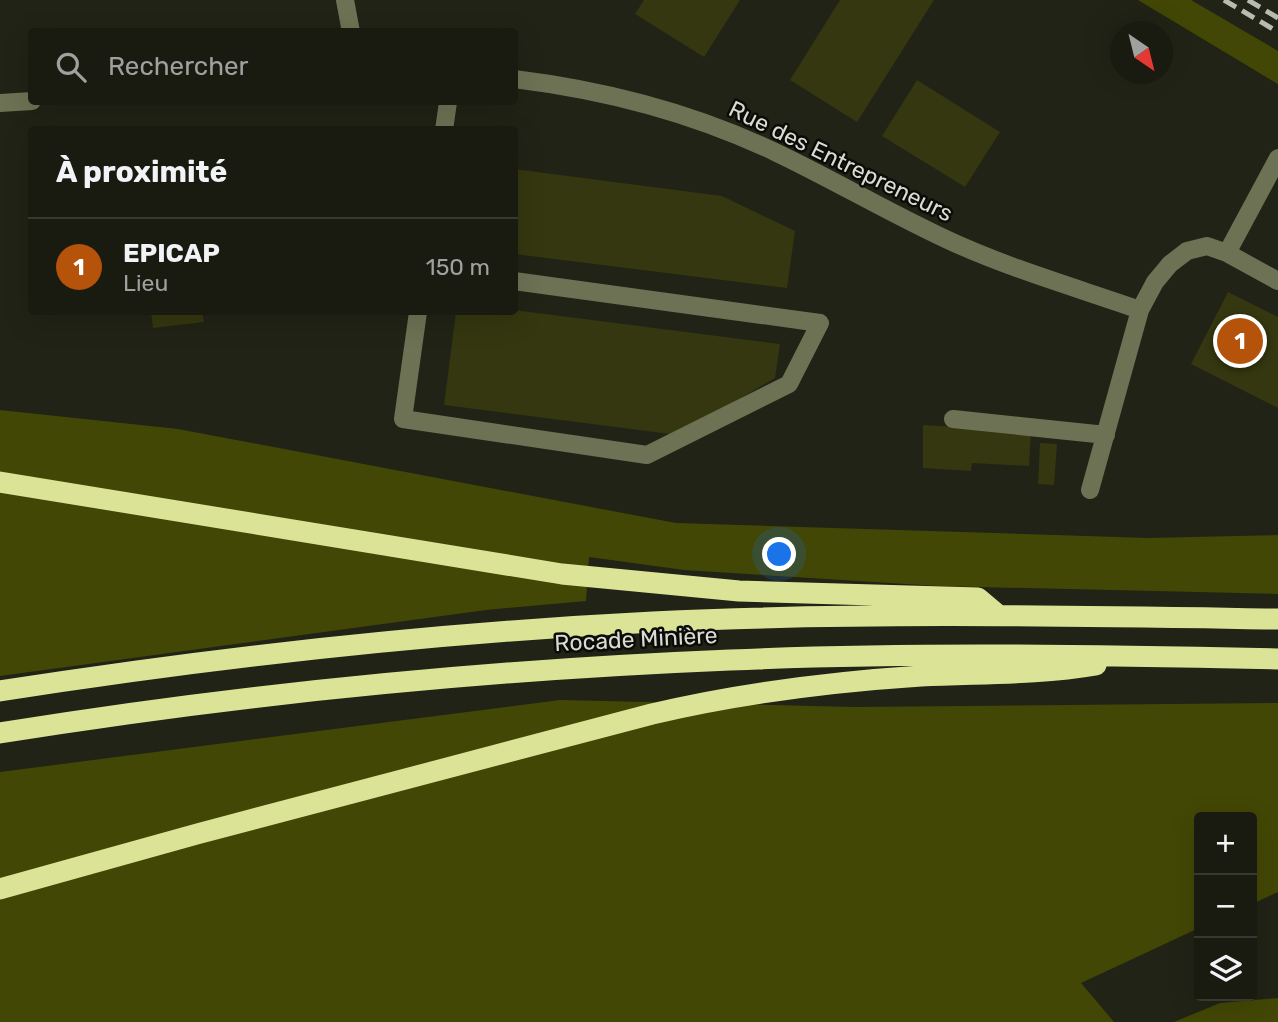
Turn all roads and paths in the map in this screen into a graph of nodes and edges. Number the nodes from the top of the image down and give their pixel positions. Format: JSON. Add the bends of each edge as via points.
{"nodes":[{"id":1,"x":345,"y":0,"type":"edge"},
{"id":2,"x":350,"y":28,"type":"edge"},
{"id":3,"x":518,"y":80,"type":"edge"},
{"id":4,"x":28,"y":101,"type":"edge"},
{"id":5,"x":0,"y":103,"type":"edge"},
{"id":6,"x":448,"y":105,"type":"edge"},
{"id":7,"x":445,"y":126,"type":"edge"},
{"id":8,"x":1278,"y":158,"type":"edge"},
{"id":9,"x":1227,"y":253,"type":"junction"},
{"id":10,"x":1278,"y":281,"type":"edge"},
{"id":11,"x":518,"y":282,"type":"edge"},
{"id":12,"x":1140,"y":310,"type":"junction"},
{"id":13,"x":418,"y":315,"type":"edge"},
{"id":14,"x":953,"y":419,"type":"dead end"},
{"id":15,"x":1106,"y":435,"type":"junction"},
{"id":16,"x":0,"y":482,"type":"edge"},
{"id":17,"x":1090,"y":490,"type":"dead end"},
{"id":18,"x":997,"y":614,"type":"junction"},
{"id":19,"x":1278,"y":619,"type":"edge"},
{"id":20,"x":1143,"y":656,"type":"junction"},
{"id":21,"x":1278,"y":659,"type":"edge"},
{"id":22,"x":0,"y":691,"type":"edge"},
{"id":23,"x":0,"y":733,"type":"edge"},
{"id":24,"x":0,"y":889,"type":"edge"}],
"edges":[{"from":1,"to":2,"type":"street"},
{"from":3,"to":12,"type":"street","name":"Rue des Entrepreneurs","via":[[637,102],[729,132],[953,242]]},
{"from":4,"to":5,"type":"street"},
{"from":6,"to":7,"type":"street"},
{"from":8,"to":9,"type":"street"},
{"from":9,"to":10,"type":"street"},
{"from":9,"to":12,"type":"street","via":[[1207,246],[1187,251],[1155,282]]},
{"from":11,"to":13,"type":"street","via":[[820,323],[789,384],[647,455],[403,419]]},
{"from":12,"to":15,"type":"street"},
{"from":14,"to":15,"type":"street"},
{"from":15,"to":17,"type":"street"},
{"from":16,"to":18,"type":"highway","via":[[562,574],[739,591],[978,598]]},
{"from":18,"to":19,"type":"highway","name":"Rocade Minière"},
{"from":18,"to":22,"type":"highway","name":"Rocade Minière","via":[[740,619],[491,632],[222,659]]},
{"from":20,"to":21,"type":"highway","name":"Rocade Minière"},
{"from":20,"to":23,"type":"highway","name":"Rocade Minière","via":[[801,658],[566,669],[247,698]]},
{"from":20,"to":24,"type":"highway","via":[[1059,671],[836,683],[702,703]]}]}
